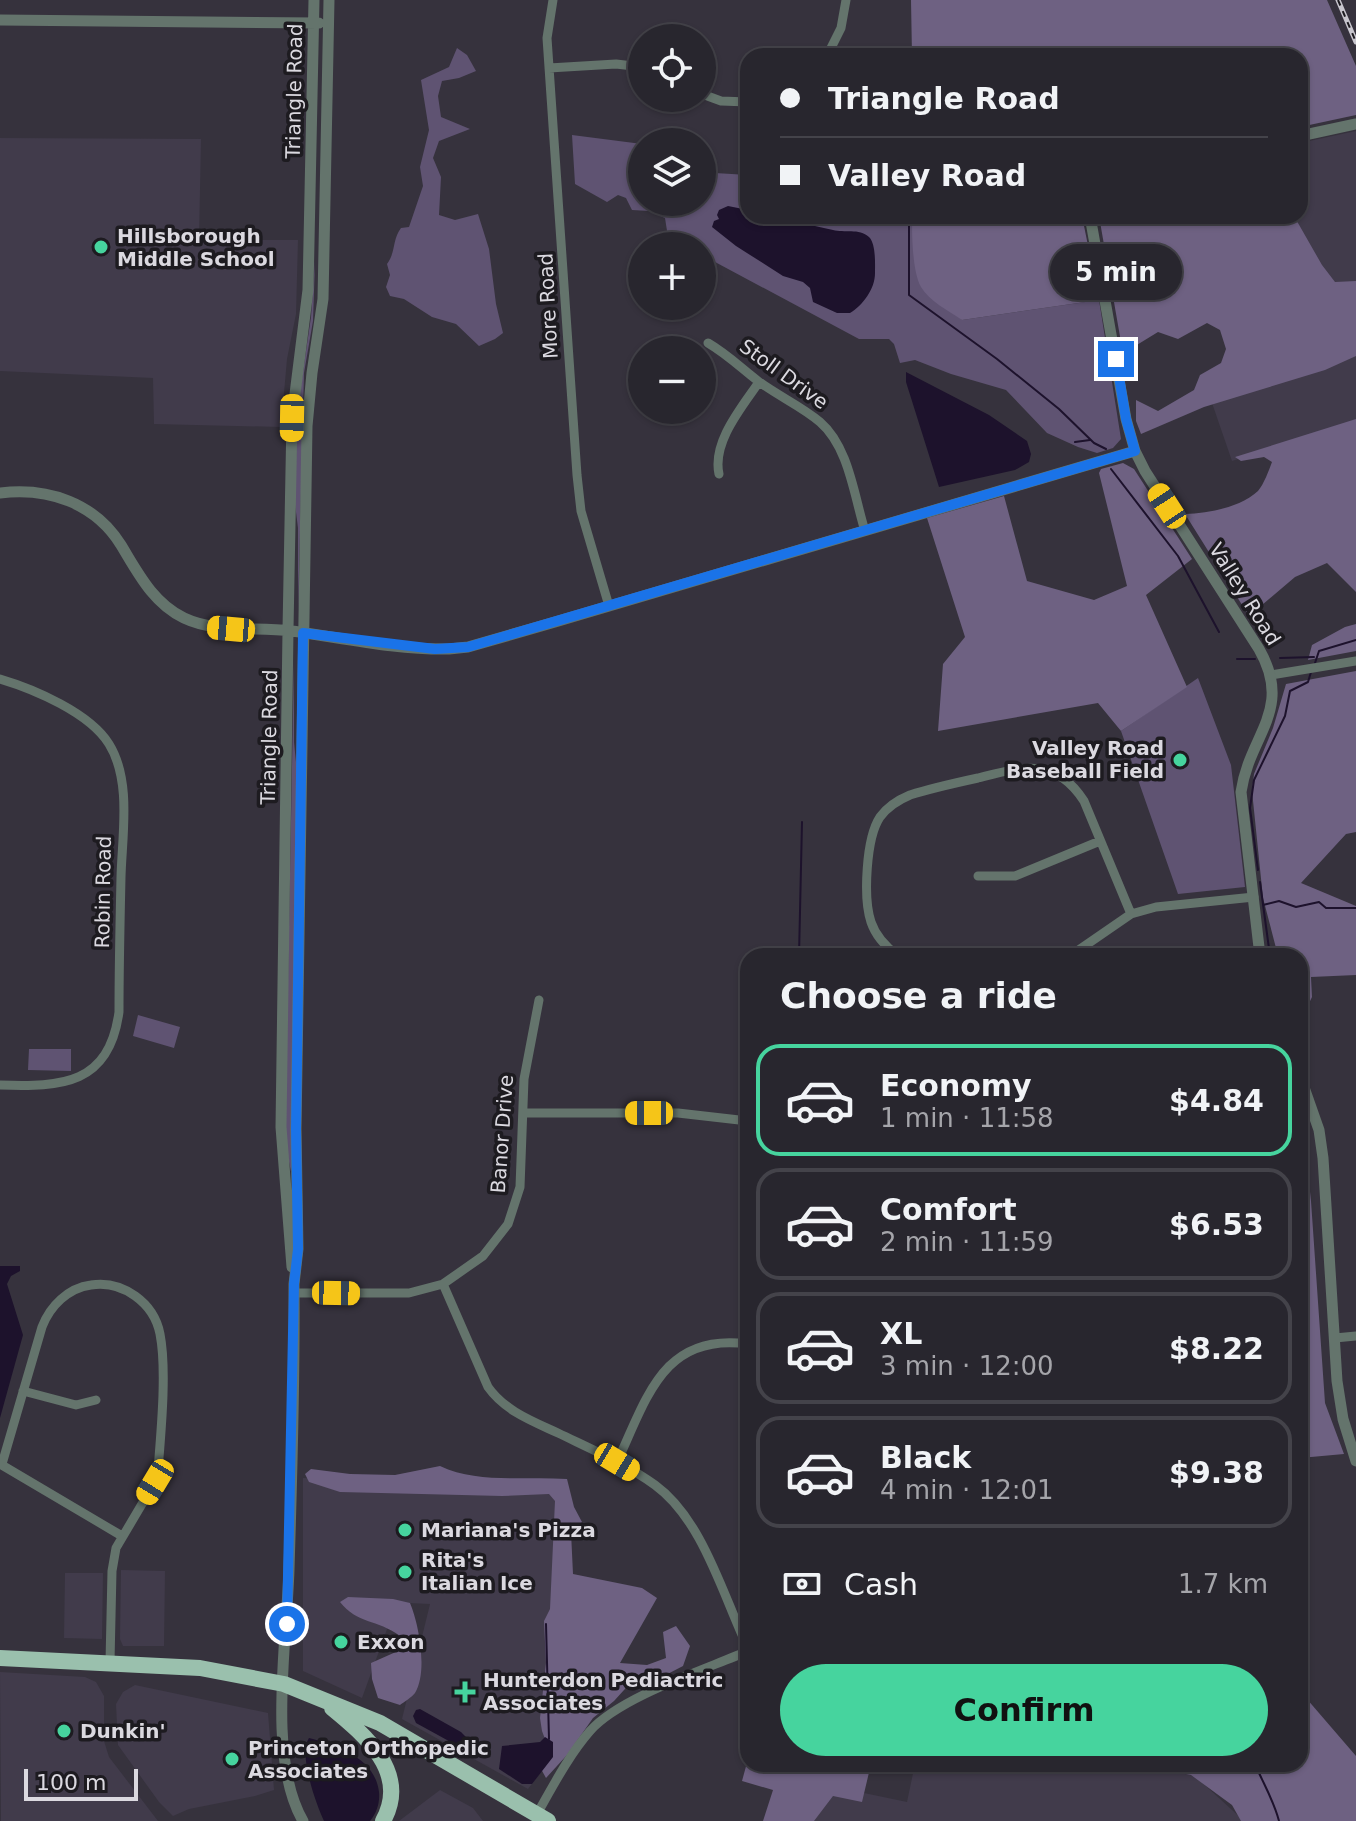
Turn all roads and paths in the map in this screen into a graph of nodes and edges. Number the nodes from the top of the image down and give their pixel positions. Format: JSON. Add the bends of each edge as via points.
{"nodes":[{"id":1,"x":314,"y":0,"type":"edge"},
{"id":2,"x":329,"y":0,"type":"edge"},
{"id":3,"x":553,"y":0,"type":"edge"},
{"id":4,"x":846,"y":0,"type":"edge"},
{"id":5,"x":0,"y":20,"type":"edge"},
{"id":6,"x":313,"y":23,"type":"junction"},
{"id":7,"x":329,"y":23,"type":"junction"},
{"id":8,"x":831,"y":48,"type":"edge"},
{"id":9,"x":628,"y":65,"type":"edge"},
{"id":10,"x":549,"y":68,"type":"junction"},
{"id":11,"x":716,"y":99,"type":"edge"},
{"id":12,"x":740,"y":102,"type":"edge"},
{"id":13,"x":1356,"y":124,"type":"edge"},
{"id":14,"x":1308,"y":134,"type":"edge"},
{"id":15,"x":1091,"y":224,"type":"edge"},
{"id":16,"x":716,"y":347,"type":"edge"},
{"id":17,"x":759,"y":382,"type":"junction"},
{"id":18,"x":1135,"y":451,"type":"junction"},
{"id":19,"x":719,"y":474,"type":"dead end"},
{"id":20,"x":0,"y":493,"type":"edge"},
{"id":21,"x":865,"y":531,"type":"junction"},
{"id":22,"x":609,"y":606,"type":"junction"},
{"id":23,"x":288,"y":630,"type":"junction"},
{"id":24,"x":303,"y":633,"type":"junction"},
{"id":25,"x":1356,"y":661,"type":"edge"},
{"id":26,"x":1271,"y":675,"type":"junction"},
{"id":27,"x":0,"y":679,"type":"edge"},
{"id":28,"x":1100,"y":841,"type":"junction"},
{"id":29,"x":978,"y":876,"type":"dead end"},
{"id":30,"x":1254,"y":897,"type":"junction"},
{"id":31,"x":1131,"y":914,"type":"junction"},
{"id":32,"x":890,"y":948,"type":"edge"},
{"id":33,"x":1082,"y":948,"type":"edge"},
{"id":34,"x":1259,"y":948,"type":"edge"},
{"id":35,"x":539,"y":1000,"type":"dead end"},
{"id":36,"x":0,"y":1085,"type":"edge"},
{"id":37,"x":1308,"y":1101,"type":"edge"},
{"id":38,"x":523,"y":1113,"type":"junction"},
{"id":39,"x":740,"y":1120,"type":"edge"},
{"id":40,"x":443,"y":1284,"type":"junction"},
{"id":41,"x":294,"y":1288,"type":"junction"},
{"id":42,"x":1356,"y":1336,"type":"edge"},
{"id":43,"x":1335,"y":1338,"type":"junction"},
{"id":44,"x":740,"y":1344,"type":"edge"},
{"id":45,"x":23,"y":1391,"type":"junction"},
{"id":46,"x":96,"y":1400,"type":"dead end"},
{"id":47,"x":1356,"y":1461,"type":"edge"},
{"id":48,"x":617,"y":1462,"type":"junction"},
{"id":49,"x":1,"y":1464,"type":"edge"},
{"id":50,"x":122,"y":1536,"type":"junction"},
{"id":51,"x":740,"y":1632,"type":"edge"},
{"id":52,"x":740,"y":1654,"type":"edge"},
{"id":53,"x":0,"y":1658,"type":"edge"},
{"id":54,"x":110,"y":1662,"type":"junction"},
{"id":55,"x":284,"y":1684,"type":"junction"},
{"id":56,"x":318,"y":1696,"type":"junction"},
{"id":57,"x":542,"y":1817,"type":"edge"},
{"id":58,"x":303,"y":1821,"type":"edge"},
{"id":59,"x":383,"y":1821,"type":"edge"}],
"edges":[{"from":1,"to":6,"type":"street","name":"Triangle Road"},
{"from":2,"to":7,"type":"street","name":"Triangle Road"},
{"from":3,"to":10,"type":"street","name":"More Road"},
{"from":4,"to":8,"type":"street"},
{"from":5,"to":6,"type":"street"},
{"from":6,"to":7,"type":"street"},
{"from":6,"to":23,"type":"street","name":"Triangle Road","via":[[308,290],[292,418]]},
{"from":7,"to":24,"type":"street","name":"Triangle Road","via":[[323,299],[309,400]]},
{"from":9,"to":10,"type":"street"},
{"from":10,"to":22,"type":"street","name":"More Road","via":[[578,487]]},
{"from":11,"to":12,"type":"street"},
{"from":13,"to":14,"type":"street"},
{"from":15,"to":18,"type":"street","name":"Valley Road"},
{"from":16,"to":17,"type":"street","name":"Stoll Drive"},
{"from":17,"to":19,"type":"street","via":[[719,450]]},
{"from":17,"to":21,"type":"street","name":"Stoll Drive","via":[[830,433]]},
{"from":18,"to":21,"type":"street"},
{"from":18,"to":26,"type":"street","name":"Valley Road"},
{"from":20,"to":23,"type":"street","via":[[52,495],[91,513],[119,542],[145,585],[184,618],[211,627]]},
{"from":21,"to":22,"type":"street"},
{"from":22,"to":24,"type":"street","via":[[449,649]]},
{"from":23,"to":24,"type":"street"},
{"from":23,"to":41,"type":"street","name":"Triangle Road","via":[[281,1127]]},
{"from":24,"to":41,"type":"street","name":"Triangle Road"},
{"from":25,"to":26,"type":"street"},
{"from":26,"to":30,"type":"street","name":"Valley Road","via":[[1269,713],[1241,792]]},
{"from":27,"to":36,"type":"street","name":"Robin Road","via":[[64,707],[102,735],[119,768],[122,816],[119,1012],[114,1038],[93,1067],[71,1080],[44,1086]]},
{"from":28,"to":29,"type":"street","via":[[1015,876]]},
{"from":28,"to":31,"type":"street"},
{"from":28,"to":32,"type":"street","via":[[1077,790],[1043,768],[1010,770],[896,801],[872,834],[868,900],[870,920]]},
{"from":30,"to":31,"type":"street"},
{"from":30,"to":34,"type":"street","name":"Valley Road"},
{"from":31,"to":33,"type":"street"},
{"from":35,"to":38,"type":"street","name":"Banor Drive"},
{"from":37,"to":43,"type":"street","via":[[1321,1142]]},
{"from":38,"to":39,"type":"street","via":[[678,1113]]},
{"from":38,"to":40,"type":"street","name":"Banor Drive","via":[[520,1187],[508,1224],[483,1256]]},
{"from":40,"to":41,"type":"street","name":"Banor Drive","via":[[409,1293]]},
{"from":40,"to":48,"type":"street","via":[[497,1399]]},
{"from":41,"to":55,"type":"street","name":"Triangle Road"},
{"from":42,"to":43,"type":"street"},
{"from":43,"to":47,"type":"street","via":[[1341,1408]]},
{"from":44,"to":48,"type":"street","via":[[708,1343],[669,1365]]},
{"from":45,"to":46,"type":"street","via":[[76,1405]]},
{"from":45,"to":49,"type":"street"},
{"from":45,"to":50,"type":"street","via":[[45,1318],[66,1296],[89,1285],[109,1285],[133,1294],[148,1308],[161,1346],[158,1470]]},
{"from":48,"to":51,"type":"street","via":[[656,1485],[692,1526]]},
{"from":49,"to":50,"type":"street"},
{"from":50,"to":54,"type":"street","via":[[113,1559]]},
{"from":52,"to":57,"type":"street","via":[[621,1706],[602,1720],[580,1744]]},
{"from":53,"to":54,"type":"highway"},
{"from":54,"to":55,"type":"highway","via":[[200,1668]]},
{"from":55,"to":56,"type":"highway"},
{"from":55,"to":58,"type":"street","name":"Triangle Road","via":[[285,1771]]},
{"from":56,"to":57,"type":"highway","via":[[380,1723]]},
{"from":56,"to":59,"type":"highway","via":[[379,1753],[391,1792]]}]}
